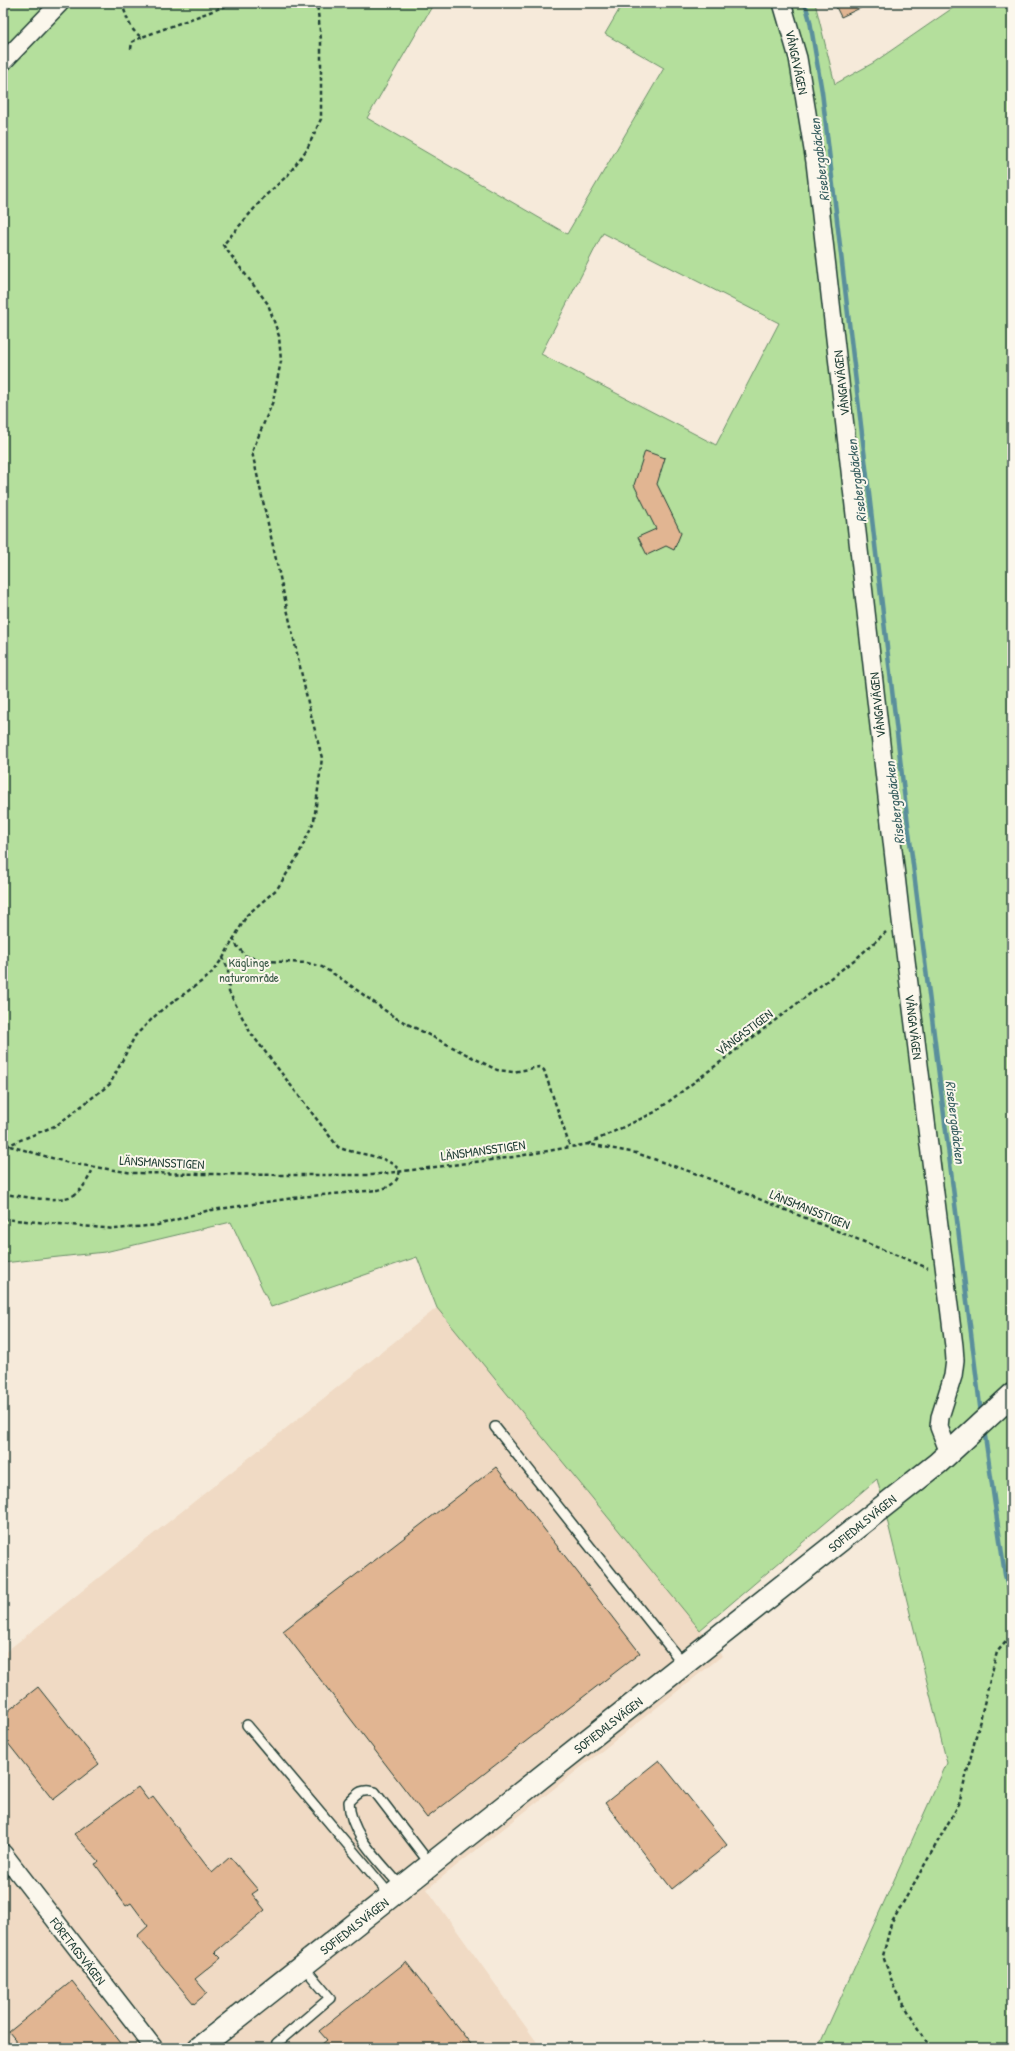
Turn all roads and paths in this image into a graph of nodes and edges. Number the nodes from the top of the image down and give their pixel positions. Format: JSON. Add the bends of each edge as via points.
{"nodes":[{"id":1,"x":60,"y":3,"type":"edge"},
{"id":2,"x":122,"y":3,"type":"edge"},
{"id":3,"x":234,"y":3,"type":"edge"},
{"id":4,"x":317,"y":3,"type":"edge"},
{"id":5,"x":782,"y":3,"type":"edge"},
{"id":6,"x":142,"y":37,"type":"junction"},
{"id":7,"x":131,"y":49,"type":"dead end"},
{"id":8,"x":3,"y":62,"type":"edge"},
{"id":9,"x":901,"y":920,"type":"junction"},
{"id":10,"x":233,"y":938,"type":"junction"},
{"id":11,"x":223,"y":958,"type":"junction"},
{"id":12,"x":588,"y":1144,"type":"junction"},
{"id":13,"x":4,"y":1145,"type":"edge"},
{"id":14,"x":570,"y":1147,"type":"junction"},
{"id":15,"x":94,"y":1167,"type":"junction"},
{"id":16,"x":400,"y":1171,"type":"junction"},
{"id":17,"x":3,"y":1194,"type":"edge"},
{"id":18,"x":3,"y":1219,"type":"edge"},
{"id":19,"x":944,"y":1275,"type":"junction"},
{"id":20,"x":1007,"y":1400,"type":"edge"},
{"id":21,"x":495,"y":1427,"type":"dead end"},
{"id":22,"x":954,"y":1449,"type":"junction"},
{"id":23,"x":1012,"y":1635,"type":"edge"},
{"id":24,"x":684,"y":1665,"type":"junction"},
{"id":25,"x":247,"y":1724,"type":"dead end"},
{"id":26,"x":3,"y":1853,"type":"edge"},
{"id":27,"x":431,"y":1865,"type":"junction"},
{"id":28,"x":396,"y":1892,"type":"junction"},
{"id":29,"x":303,"y":1966,"type":"junction"},
{"id":30,"x":154,"y":2048,"type":"edge"},
{"id":31,"x":199,"y":2048,"type":"edge"},
{"id":32,"x":280,"y":2048,"type":"edge"},
{"id":33,"x":931,"y":2048,"type":"edge"}],
"edges":[{"from":1,"to":8,"type":"street"},
{"from":2,"to":6,"type":"path","via":[[130,25],[136,35]]},
{"from":3,"to":6,"type":"path"},
{"from":4,"to":10,"type":"path","via":[[321,40],[321,119],[308,150],[223,245],[268,304],[279,336],[281,361],[273,401],[252,452],[322,758],[314,821],[298,856],[277,888],[247,915]]},
{"from":5,"to":9,"type":"street","name":"VÅNGAVÄGEN","via":[[798,58],[815,162]]},
{"from":6,"to":7,"type":"path","via":[[132,42]]},
{"from":9,"to":12,"type":"path","name":"VÅNGASTIGEN","via":[[858,957],[655,1112]]},
{"from":9,"to":19,"type":"street","name":"VÅNGAVÄGEN"},
{"from":10,"to":11,"type":"path"},
{"from":10,"to":14,"type":"path","via":[[246,956],[265,961],[307,963],[322,967],[394,1017],[496,1070],[513,1072],[539,1067],[544,1070]]},
{"from":11,"to":13,"type":"path","via":[[209,976],[159,1012],[135,1036],[110,1084],[57,1125]]},
{"from":11,"to":16,"type":"path","via":[[228,969],[229,992],[250,1032],[338,1147],[349,1152],[365,1153],[395,1165]]},
{"from":12,"to":14,"type":"path","name":"LÄNSMANSSTIGEN"},
{"from":12,"to":19,"type":"path","name":"LÄNSMANSSTIGEN","via":[[636,1153],[700,1175]]},
{"from":13,"to":15,"type":"path","name":"LÄNSMANSSTIGEN","via":[[69,1163]]},
{"from":14,"to":16,"type":"path","name":"LÄNSMANSSTIGEN","via":[[507,1158]]},
{"from":15,"to":16,"type":"path","name":"LÄNSMANSSTIGEN","via":[[133,1173],[284,1176],[372,1175]]},
{"from":15,"to":17,"type":"path","via":[[84,1185],[74,1195],[56,1200]]},
{"from":16,"to":18,"type":"path","via":[[398,1178],[390,1186],[378,1190],[300,1197],[206,1211],[158,1225],[114,1229]]},
{"from":19,"to":22,"type":"street","name":"VÅNGAVÄGEN","via":[[955,1360],[939,1427]]},
{"from":20,"to":22,"type":"main road","name":"SOFIEDALSVÄGEN"},
{"from":21,"to":24,"type":"lane"},
{"from":22,"to":24,"type":"main road","name":"SOFIEDALSVÄGEN"},
{"from":23,"to":33,"type":"path","via":[[997,1652],[959,1804],[891,1924],[883,1956],[895,1990]]},
{"from":24,"to":27,"type":"main road","name":"SOFIEDALSVÄGEN"},
{"from":25,"to":28,"type":"lane"},
{"from":26,"to":30,"type":"street","name":"FÖRETAGSVÄGEN"},
{"from":27,"to":28,"type":"main road","name":"SOFIEDALSVÄGEN"},
{"from":27,"to":28,"type":"lane","via":[[375,1792],[366,1789],[359,1792],[349,1802],[353,1823]]},
{"from":28,"to":29,"type":"main road","name":"SOFIEDALSVÄGEN"},
{"from":29,"to":31,"type":"main road","name":"SOFIEDALSVÄGEN"},
{"from":29,"to":32,"type":"lane","via":[[330,1998],[277,2043]]}]}
